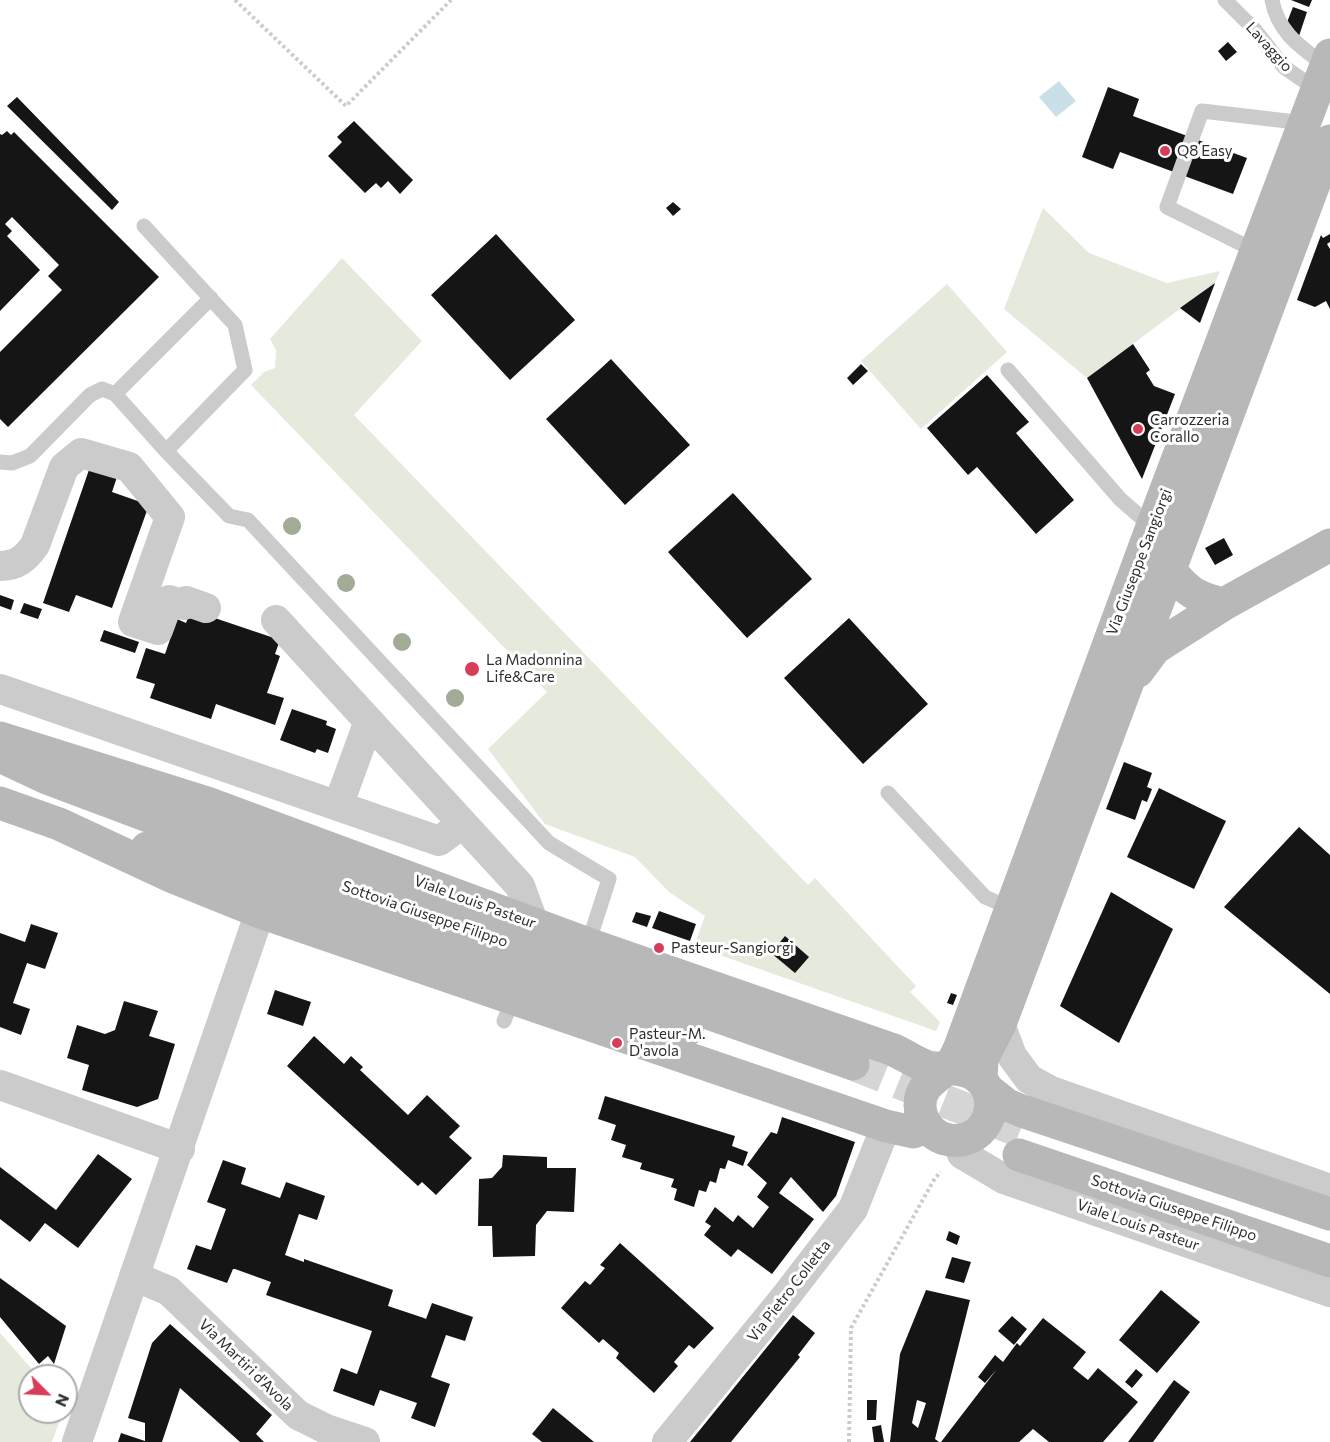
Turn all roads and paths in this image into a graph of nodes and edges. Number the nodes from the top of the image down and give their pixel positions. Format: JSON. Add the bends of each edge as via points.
{"nodes":[{"id":1,"x":235,"y":0,"type":"edge"},
{"id":2,"x":452,"y":0,"type":"edge"},
{"id":3,"x":1225,"y":0,"type":"edge"},
{"id":4,"x":1272,"y":0,"type":"edge"},
{"id":5,"x":1324,"y":70,"type":"edge"},
{"id":6,"x":1317,"y":132,"type":"edge"},
{"id":7,"x":144,"y":225,"type":"dead end"},
{"id":8,"x":1256,"y":251,"type":"junction"},
{"id":9,"x":211,"y":298,"type":"junction"},
{"id":10,"x":1008,"y":370,"type":"dead end"},
{"id":11,"x":115,"y":394,"type":"junction"},
{"id":12,"x":166,"y":452,"type":"junction"},
{"id":13,"x":0,"y":462,"type":"edge"},
{"id":14,"x":1152,"y":527,"type":"junction"},
{"id":15,"x":1330,"y":545,"type":"edge"},
{"id":16,"x":0,"y":566,"type":"edge"},
{"id":17,"x":1169,"y":569,"type":"junction"},
{"id":18,"x":1224,"y":604,"type":"junction"},
{"id":19,"x":206,"y":608,"type":"dead end"},
{"id":20,"x":276,"y":620,"type":"dead end"},
{"id":21,"x":0,"y":689,"type":"edge"},
{"id":22,"x":1125,"y":689,"type":"junction"},
{"id":23,"x":369,"y":721,"type":"junction"},
{"id":24,"x":0,"y":738,"type":"edge"},
{"id":25,"x":0,"y":756,"type":"edge"},
{"id":26,"x":888,"y":793,"type":"dead end"},
{"id":27,"x":0,"y":803,"type":"edge"},
{"id":28,"x":338,"y":806,"type":"junction"},
{"id":29,"x":59,"y":824,"type":"junction"},
{"id":30,"x":462,"y":824,"type":"junction"},
{"id":31,"x":1010,"y":908,"type":"junction"},
{"id":32,"x":260,"y":912,"type":"junction"},
{"id":33,"x":534,"y":924,"type":"junction"},
{"id":34,"x":588,"y":944,"type":"junction"},
{"id":35,"x":1000,"y":1024,"type":"junction"},
{"id":36,"x":947,"y":1068,"type":"junction"},
{"id":37,"x":0,"y":1085,"type":"edge"},
{"id":38,"x":985,"y":1085,"type":"junction"},
{"id":39,"x":885,"y":1126,"type":"junction"},
{"id":40,"x":927,"y":1127,"type":"junction"},
{"id":41,"x":960,"y":1147,"type":"junction"},
{"id":42,"x":180,"y":1149,"type":"junction"},
{"id":43,"x":1330,"y":1189,"type":"edge"},
{"id":44,"x":1330,"y":1214,"type":"edge"},
{"id":45,"x":1330,"y":1237,"type":"edge"},
{"id":46,"x":1330,"y":1261,"type":"edge"},
{"id":47,"x":134,"y":1276,"type":"junction"},
{"id":48,"x":1330,"y":1292,"type":"edge"},
{"id":49,"x":77,"y":1442,"type":"edge"},
{"id":50,"x":364,"y":1442,"type":"edge"},
{"id":51,"x":667,"y":1442,"type":"edge"},
{"id":52,"x":849,"y":1442,"type":"edge"}],
"edges":[{"from":1,"to":2,"type":"path","via":[[346,106]]},
{"from":3,"to":5,"type":"lane","name":"Lavaggio","via":[[1284,67]]},
{"from":4,"to":5,"type":"lane","name":"Lavaggio","via":[[1275,15],[1293,41]]},
{"from":5,"to":6,"type":"main road","name":"Via Giuseppe Sangiorgi"},
{"from":6,"to":8,"type":"main road","name":"Via Giuseppe Sangiorgi"},
{"from":6,"to":8,"type":"lane","via":[[1202,111],[1167,207]]},
{"from":6,"to":17,"type":"main road","name":"Via Giuseppe Sangiorgi"},
{"from":7,"to":9,"type":"lane"},
{"from":8,"to":14,"type":"main road","name":"Via Giuseppe Sangiorgi"},
{"from":9,"to":11,"type":"lane"},
{"from":9,"to":12,"type":"lane","via":[[235,325],[245,370]]},
{"from":10,"to":14,"type":"lane","via":[[1120,499]]},
{"from":11,"to":12,"type":"lane"},
{"from":11,"to":13,"type":"lane","via":[[102,389],[90,395],[30,456],[12,463]]},
{"from":12,"to":34,"type":"lane","via":[[229,516],[248,520],[549,843],[609,879]]},
{"from":14,"to":31,"type":"main road","name":"Via Giuseppe Sangiorgi"},
{"from":15,"to":18,"type":"main road"},
{"from":16,"to":19,"type":"street","via":[[22,561],[35,545],[64,467],[81,453],[129,467],[170,517],[132,622],[158,630],[169,600]]},
{"from":17,"to":18,"type":"main road","via":[[1192,594]]},
{"from":17,"to":22,"type":"main road","name":"Via Giuseppe Sangiorgi"},
{"from":18,"to":22,"type":"main road","via":[[1155,648]]},
{"from":20,"to":23,"type":"street"},
{"from":21,"to":28,"type":"street"},
{"from":22,"to":35,"type":"main road","name":"Via Giuseppe Sangiorgi"},
{"from":23,"to":28,"type":"street"},
{"from":23,"to":30,"type":"street"},
{"from":24,"to":33,"type":"main road","name":"Viale Louis Pasteur","via":[[207,803]]},
{"from":25,"to":29,"type":"main road","name":"Sottovia Giuseppe Filippo","via":[[167,824],[849,1074],[204,863]]},
{"from":26,"to":31,"type":"lane","via":[[985,897]]},
{"from":27,"to":29,"type":"main road"},
{"from":28,"to":30,"type":"street","via":[[439,841]]},
{"from":29,"to":32,"type":"main road"},
{"from":30,"to":33,"type":"street","via":[[520,886]]},
{"from":31,"to":36,"type":"main road","name":"Via Giuseppe Sangiorgi","via":[[960,1047]]},
{"from":32,"to":39,"type":"main road","via":[[509,1010]]},
{"from":32,"to":42,"type":"street"},
{"from":33,"to":34,"type":"main road","name":"Viale Louis Pasteur"},
{"from":34,"to":36,"type":"main road","name":"Viale Louis Pasteur","via":[[891,1049],[930,1067]]},
{"from":35,"to":38,"type":"main road","name":"Via Giuseppe Sangiorgi","via":[[982,1059]]},
{"from":35,"to":43,"type":"street","via":[[1012,1056],[1029,1079],[1051,1091]]},
{"from":36,"to":38,"type":"main road","via":[[971,1073]]},
{"from":36,"to":40,"type":"main road","via":[[928,1083],[922,1094],[920,1105]]},
{"from":37,"to":42,"type":"street"},
{"from":38,"to":41,"type":"main road","via":[[992,1101],[987,1124]]},
{"from":38,"to":44,"type":"main road","via":[[1007,1105],[1022,1111]]},
{"from":39,"to":40,"type":"main road","via":[[913,1132]]},
{"from":39,"to":51,"type":"street","name":"Via Pietro Colletta","via":[[853,1209]]},
{"from":40,"to":41,"type":"main road"},
{"from":41,"to":48,"type":"street","name":"Viale Louis Pasteur","via":[[1004,1179]]},
{"from":41,"to":52,"type":"path","via":[[935,1178],[850,1328]]},
{"from":42,"to":47,"type":"street"},
{"from":45,"to":46,"type":"main road","name":"Sottovia Giuseppe Filippo","via":[[1023,1144]]},
{"from":47,"to":49,"type":"street"},
{"from":47,"to":50,"type":"street","name":"Via Martiri d'Avola","via":[[169,1291],[298,1415]]}]}
